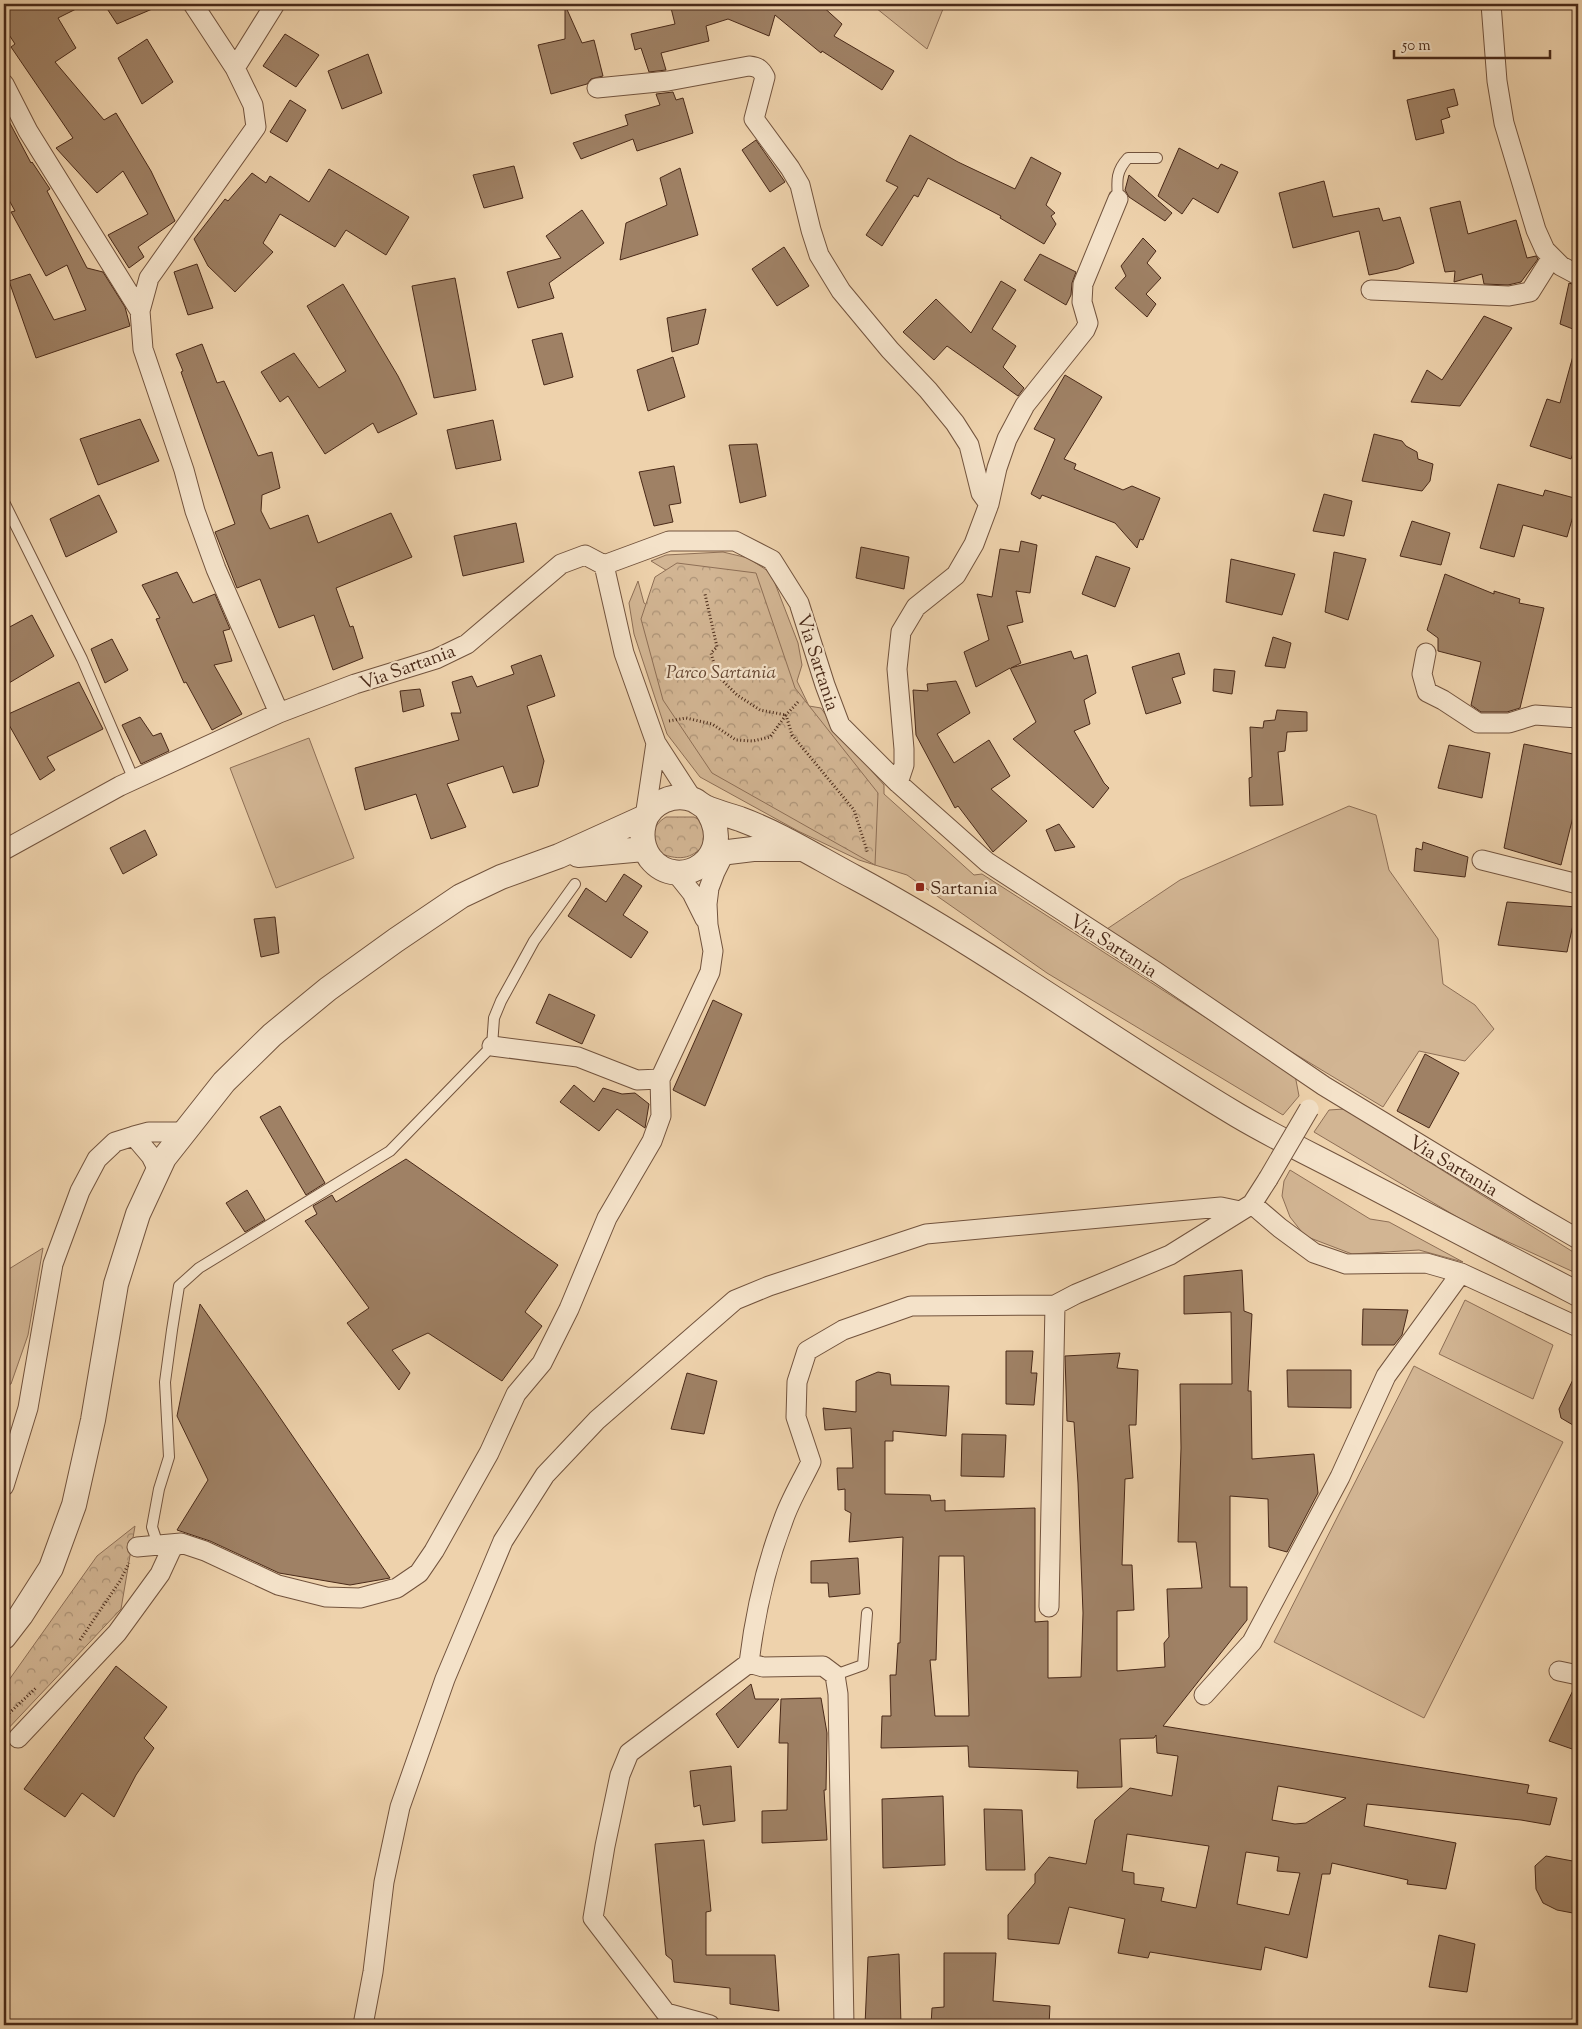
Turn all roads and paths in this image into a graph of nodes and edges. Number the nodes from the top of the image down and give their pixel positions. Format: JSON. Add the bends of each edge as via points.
{"nodes":[{"id":1,"x":193,"y":4,"type":"edge"},
{"id":2,"x":275,"y":4,"type":"edge"},
{"id":3,"x":1491,"y":4,"type":"edge"},
{"id":4,"x":235,"y":68,"type":"junction"},
{"id":5,"x":4,"y":84,"type":"edge"},
{"id":6,"x":597,"y":88,"type":"dead end"},
{"id":7,"x":1156,"y":158,"type":"dead end"},
{"id":8,"x":1118,"y":200,"type":"joint"},
{"id":9,"x":1552,"y":257,"type":"junction"},
{"id":10,"x":1578,"y":275,"type":"edge"},
{"id":11,"x":1371,"y":290,"type":"dead end"},
{"id":12,"x":140,"y":312,"type":"junction"},
{"id":13,"x":4,"y":502,"type":"edge"},
{"id":14,"x":989,"y":504,"type":"junction"},
{"id":15,"x":604,"y":565,"type":"junction"},
{"id":16,"x":705,"y":594,"type":"dead end"},
{"id":17,"x":1426,"y":653,"type":"dead end"},
{"id":18,"x":798,"y":702,"type":"dead end"},
{"id":19,"x":279,"y":713,"type":"junction"},
{"id":20,"x":786,"y":715,"type":"junction"},
{"id":21,"x":1578,"y":718,"type":"edge"},
{"id":22,"x":669,"y":721,"type":"dead end"},
{"id":23,"x":656,"y":743,"type":"junction"},
{"id":24,"x":134,"y":780,"type":"junction"},
{"id":25,"x":898,"y":783,"type":"junction"},
{"id":26,"x":699,"y":803,"type":"junction"},
{"id":27,"x":645,"y":818,"type":"junction"},
{"id":28,"x":644,"y":849,"type":"junction"},
{"id":29,"x":802,"y":849,"type":"junction"},
{"id":30,"x":4,"y":850,"type":"edge"},
{"id":31,"x":718,"y":853,"type":"junction"},
{"id":32,"x":868,"y":854,"type":"dead end"},
{"id":33,"x":559,"y":856,"type":"junction"},
{"id":34,"x":1482,"y":860,"type":"dead end"},
{"id":35,"x":676,"y":873,"type":"junction"},
{"id":36,"x":575,"y":884,"type":"dead end"},
{"id":37,"x":1578,"y":884,"type":"edge"},
{"id":38,"x":708,"y":925,"type":"junction"},
{"id":39,"x":492,"y":1046,"type":"junction"},
{"id":40,"x":660,"y":1079,"type":"junction"},
{"id":41,"x":1324,"y":1086,"type":"junction"},
{"id":42,"x":185,"y":1132,"type":"junction"},
{"id":43,"x":134,"y":1136,"type":"junction"},
{"id":44,"x":158,"y":1170,"type":"junction"},
{"id":45,"x":1246,"y":1208,"type":"junction"},
{"id":46,"x":1578,"y":1238,"type":"edge"},
{"id":47,"x":1461,"y":1274,"type":"junction"},
{"id":48,"x":1578,"y":1294,"type":"edge"},
{"id":49,"x":1055,"y":1305,"type":"junction"},
{"id":50,"x":1578,"y":1327,"type":"edge"},
{"id":51,"x":4,"y":1486,"type":"edge"},
{"id":52,"x":181,"y":1543,"type":"junction"},
{"id":53,"x":158,"y":1545,"type":"junction"},
{"id":54,"x":137,"y":1547,"type":"joint"},
{"id":55,"x":1049,"y":1608,"type":"dead end"},
{"id":56,"x":867,"y":1613,"type":"dead end"},
{"id":57,"x":4,"y":1637,"type":"edge"},
{"id":58,"x":75,"y":1646,"type":"dead end"},
{"id":59,"x":749,"y":1663,"type":"junction"},
{"id":60,"x":1559,"y":1671,"type":"dead end"},
{"id":61,"x":835,"y":1675,"type":"junction"},
{"id":62,"x":1578,"y":1675,"type":"edge"},
{"id":63,"x":43,"y":1680,"type":"dead end"},
{"id":64,"x":1204,"y":1695,"type":"dead end"},
{"id":65,"x":4,"y":1718,"type":"edge"},
{"id":66,"x":18,"y":1738,"type":"dead end"},
{"id":67,"x":363,"y":2025,"type":"edge"},
{"id":68,"x":710,"y":2025,"type":"edge"},
{"id":69,"x":844,"y":2025,"type":"edge"}],
"edges":[{"from":1,"to":4,"type":"street"},
{"from":2,"to":4,"type":"street"},
{"from":3,"to":9,"type":"street","via":[[1504,123],[1536,230]]},
{"from":4,"to":12,"type":"street","via":[[253,105],[256,127],[149,278]]},
{"from":5,"to":12,"type":"street","via":[[28,131]]},
{"from":6,"to":14,"type":"street","via":[[668,81],[749,66],[762,70],[765,77],[754,119],[800,185],[819,255],[842,290],[890,350],[955,423],[968,445],[981,493]]},
{"from":7,"to":8,"type":"lane","via":[[1128,158],[1119,167]]},
{"from":8,"to":14,"type":"street","via":[[1083,284],[1082,302],[1088,323],[1025,405],[1007,439]]},
{"from":9,"to":10,"type":"street"},
{"from":9,"to":11,"type":"street","via":[[1530,292],[1509,296]]},
{"from":12,"to":19,"type":"street","via":[[143,350],[216,569]]},
{"from":13,"to":24,"type":"lane","via":[[82,658]]},
{"from":14,"to":25,"type":"street","via":[[974,544],[956,575],[916,607],[902,632],[897,669],[904,765]]},
{"from":15,"to":19,"type":"street","name":"Via Sartania","via":[[585,555],[561,564],[466,644],[436,660],[355,684]]},
{"from":15,"to":23,"type":"street","via":[[624,653]]},
{"from":15,"to":25,"type":"street","name":"Via Sartania","via":[[669,541],[735,541],[772,560],[800,603],[840,725]]},
{"from":16,"to":20,"type":"path","via":[[717,647],[711,653],[717,675],[737,696],[760,710]]},
{"from":17,"to":21,"type":"street","via":[[1422,674],[1427,692],[1478,723],[1509,723],[1535,715]]},
{"from":18,"to":20,"type":"path"},
{"from":19,"to":24,"type":"street","name":"Via Sartania"},
{"from":20,"to":22,"type":"path","via":[[770,737],[753,741],[736,740],[712,724],[686,718]]},
{"from":20,"to":32,"type":"path","via":[[792,735],[854,810]]},
{"from":23,"to":26,"type":"street"},
{"from":23,"to":27,"type":"street"},
{"from":24,"to":30,"type":"street","name":"Via Sartania"},
{"from":25,"to":41,"type":"street","name":"Via Sartania","via":[[986,862]]},
{"from":26,"to":27,"type":"street","via":[[680,797],[666,799],[654,806]]},
{"from":26,"to":29,"type":"street","via":[[762,827]]},
{"from":26,"to":31,"type":"street","via":[[712,817],[717,829]]},
{"from":27,"to":28,"type":"street","via":[[642,833]]},
{"from":27,"to":33,"type":"street"},
{"from":28,"to":33,"type":"street"},
{"from":28,"to":35,"type":"street","via":[[663,869]]},
{"from":29,"to":31,"type":"street"},
{"from":29,"to":48,"type":"street","via":[[918,912],[1238,1116]]},
{"from":31,"to":35,"type":"street","via":[[690,871]]},
{"from":31,"to":38,"type":"street","via":[[707,904]]},
{"from":33,"to":42,"type":"street","via":[[461,896],[328,989],[272,1035],[224,1082]]},
{"from":34,"to":37,"type":"street"},
{"from":35,"to":38,"type":"street","via":[[695,897]]},
{"from":36,"to":39,"type":"lane","via":[[534,941],[501,1001],[494,1018]]},
{"from":38,"to":40,"type":"street","via":[[713,951],[710,972]]},
{"from":39,"to":40,"type":"street","via":[[578,1057],[637,1080]]},
{"from":39,"to":53,"type":"lane","via":[[390,1151],[200,1268],[179,1286],[165,1382],[168,1456],[152,1527]]},
{"from":40,"to":52,"type":"street","via":[[662,1116],[652,1141],[607,1218],[569,1309],[542,1363],[516,1394],[489,1453],[419,1574],[397,1588],[360,1598],[326,1597],[278,1584],[204,1550]]},
{"from":41,"to":45,"type":"street","bridge":true,"via":[[1268,1180]]},
{"from":41,"to":46,"type":"street","name":"Via Sartania"},
{"from":42,"to":43,"type":"street","via":[[149,1132]]},
{"from":42,"to":44,"type":"street"},
{"from":43,"to":44,"type":"street","via":[[152,1156]]},
{"from":43,"to":51,"type":"street","via":[[115,1142],[97,1159],[80,1191],[53,1264],[28,1408]]},
{"from":44,"to":57,"type":"street","via":[[138,1214],[116,1284],[93,1420],[74,1504],[52,1568]]},
{"from":45,"to":47,"type":"street","via":[[1314,1253],[1346,1264],[1426,1263]]},
{"from":45,"to":49,"type":"street","via":[[1170,1255]]},
{"from":45,"to":67,"type":"street","via":[[1221,1207],[926,1234],[735,1300],[597,1420],[544,1475],[503,1541],[445,1679],[400,1807],[384,1882]]},
{"from":47,"to":50,"type":"street"},
{"from":47,"to":64,"type":"street","via":[[1386,1376],[1340,1476],[1252,1642]]},
{"from":49,"to":55,"type":"street"},
{"from":49,"to":59,"type":"street","via":[[911,1306],[843,1330],[807,1351],[797,1382],[796,1417],[811,1462],[783,1519],[766,1571],[755,1616]]},
{"from":52,"to":53,"type":"street"},
{"from":52,"to":66,"type":"street","via":[[172,1548],[160,1574],[117,1633]]},
{"from":53,"to":54,"type":"street"},
{"from":54,"to":58,"type":"path","via":[[120,1582],[88,1632]]},
{"from":56,"to":61,"type":"lane","via":[[863,1665]]},
{"from":59,"to":61,"type":"street","via":[[763,1667],[822,1666]]},
{"from":59,"to":68,"type":"street","via":[[629,1753],[620,1775],[593,1918],[666,2013]]},
{"from":60,"to":62,"type":"street"},
{"from":61,"to":69,"type":"street","via":[[838,1694]]},
{"from":63,"to":65,"type":"path"}]}
